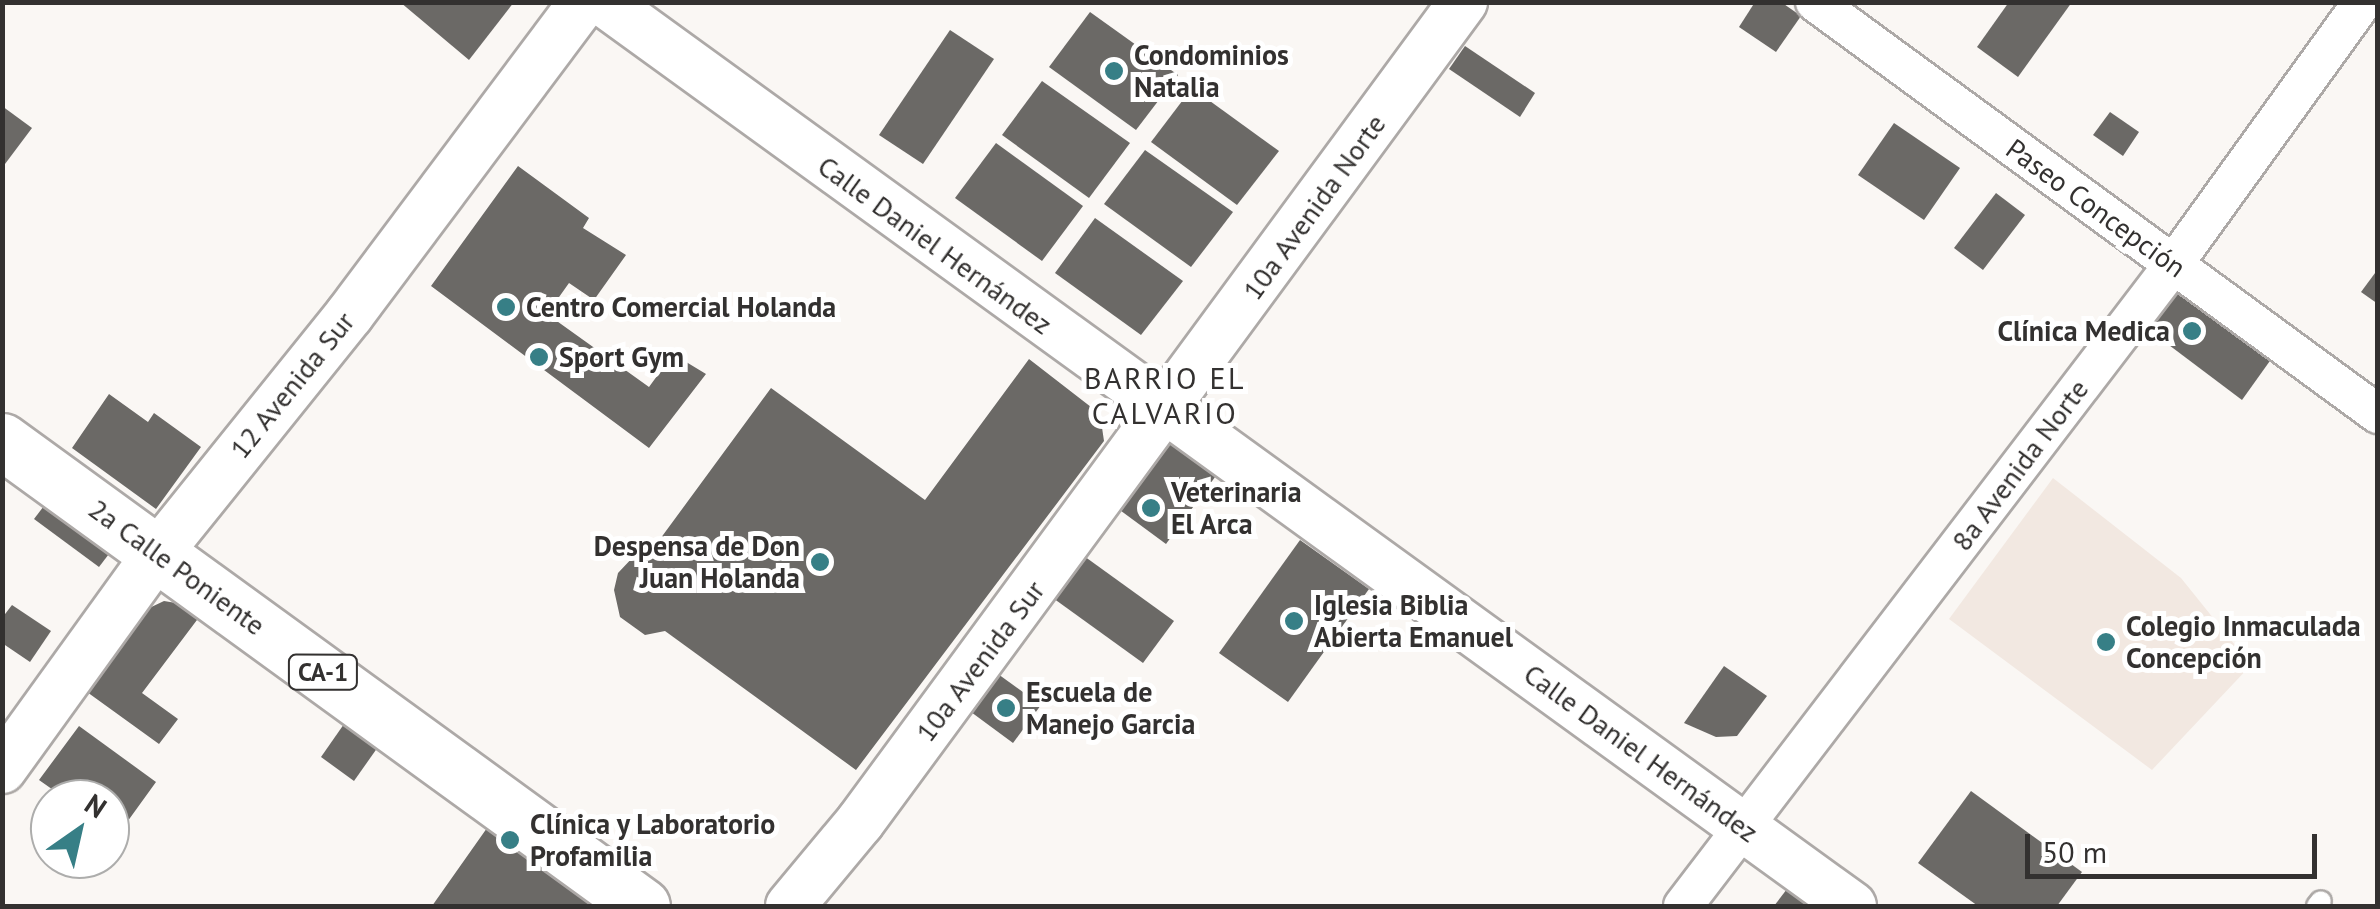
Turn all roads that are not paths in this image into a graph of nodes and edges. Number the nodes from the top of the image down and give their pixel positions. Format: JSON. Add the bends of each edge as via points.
{"nodes":[{"id":1,"x":584,"y":2,"type":"edge"},
{"id":2,"x":604,"y":2,"type":"edge"},
{"id":3,"x":1463,"y":2,"type":"edge"},
{"id":4,"x":1815,"y":2,"type":"edge"},
{"id":5,"x":2363,"y":2,"type":"edge"},
{"id":6,"x":2173,"y":264,"type":"junction"},
{"id":7,"x":1165,"y":412,"type":"junction"},
{"id":8,"x":2378,"y":414,"type":"edge"},
{"id":9,"x":2,"y":441,"type":"edge"},
{"id":10,"x":157,"y":554,"type":"junction"},
{"id":11,"x":2,"y":769,"type":"edge"},
{"id":12,"x":1743,"y":826,"type":"junction"},
{"id":13,"x":642,"y":906,"type":"edge"},
{"id":14,"x":790,"y":906,"type":"edge"},
{"id":15,"x":1683,"y":906,"type":"edge"},
{"id":16,"x":1852,"y":906,"type":"edge"}],
"edges":[{"from":1,"to":10,"type":"street","name":"12 Avenida Sur","via":[[350,314]]},
{"from":2,"to":7,"type":"street","name":"Calle Daniel Hernández"},
{"from":3,"to":7,"type":"street","name":"10a Avenida Norte"},
{"from":4,"to":6,"type":"street","name":"Paseo Concepción"},
{"from":5,"to":6,"type":"street","name":"8a Avenida Norte"},
{"from":6,"to":8,"type":"street","name":"Paseo Concepción"},
{"from":6,"to":12,"type":"street","name":"8a Avenida Norte"},
{"from":7,"to":12,"type":"street","name":"Calle Daniel Hernández"},
{"from":7,"to":14,"type":"street","name":"10a Avenida Sur"},
{"from":9,"to":10,"type":"main road","name":"2a Calle Poniente","number":"CA-1"},
{"from":10,"to":11,"type":"street","name":"12 Avenida Sur"},
{"from":10,"to":13,"type":"main road","name":"2a Calle Poniente","number":"CA-1"},
{"from":12,"to":15,"type":"street","name":"8a Avenida Norte"},
{"from":12,"to":16,"type":"street","name":"Calle Daniel Hernández"}]}
